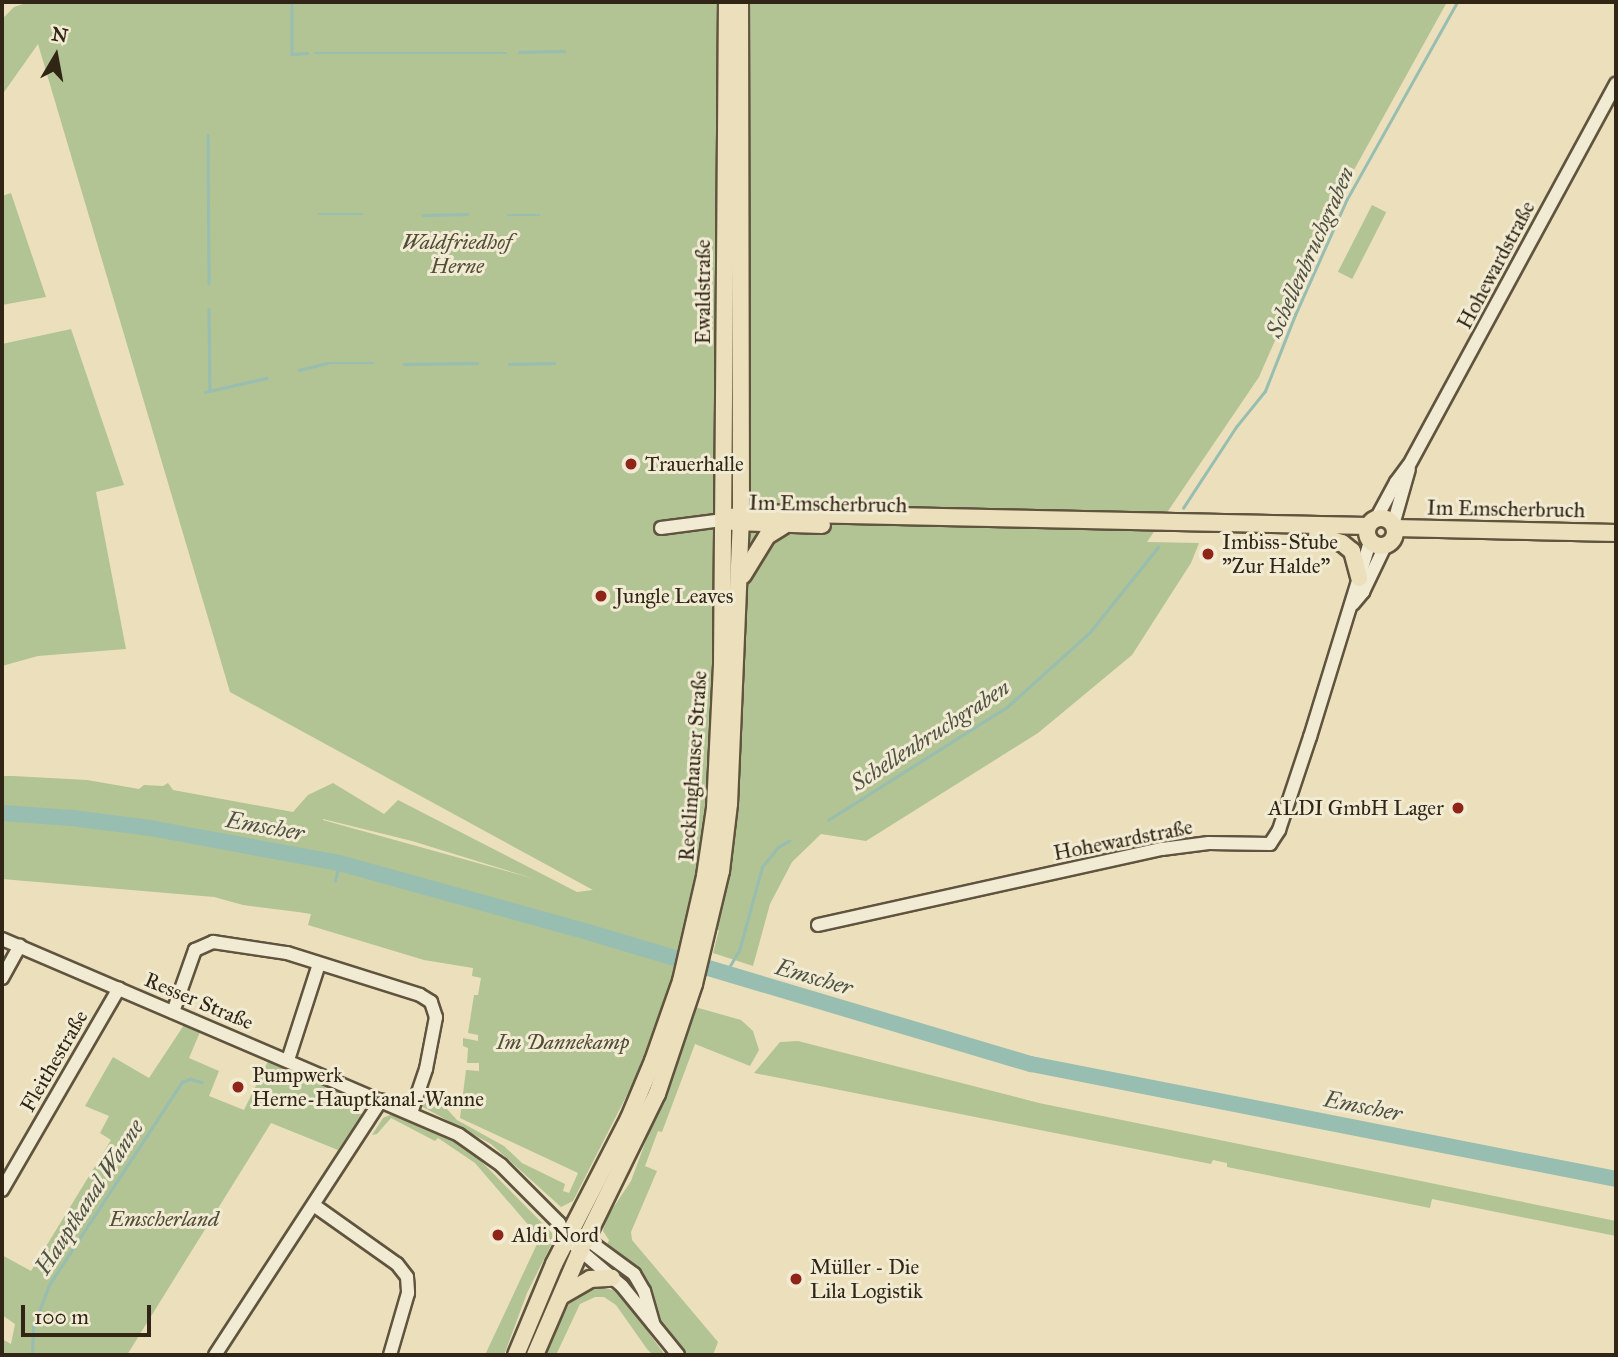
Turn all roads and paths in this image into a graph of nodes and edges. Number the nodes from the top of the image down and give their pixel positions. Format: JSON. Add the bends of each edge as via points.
{"nodes":[{"id":1,"x":727,"y":2,"type":"edge"},
{"id":2,"x":740,"y":2,"type":"edge"},
{"id":3,"x":1616,"y":83,"type":"edge"},
{"id":4,"x":741,"y":518,"type":"junction"},
{"id":5,"x":723,"y":520,"type":"junction"},
{"id":6,"x":786,"y":525,"type":"junction"},
{"id":7,"x":661,"y":528,"type":"dead end"},
{"id":8,"x":1381,"y":532,"type":"junction"},
{"id":9,"x":1616,"y":533,"type":"edge"},
{"id":10,"x":1317,"y":535,"type":"junction"},
{"id":11,"x":1616,"y":543,"type":"edge"},
{"id":12,"x":1359,"y":578,"type":"junction"},
{"id":13,"x":740,"y":581,"type":"junction"},
{"id":14,"x":1352,"y":604,"type":"junction"},
{"id":15,"x":818,"y":925,"type":"dead end"},
{"id":16,"x":2,"y":939,"type":"edge"},
{"id":17,"x":20,"y":946,"type":"junction"},
{"id":18,"x":697,"y":948,"type":"junction"},
{"id":19,"x":319,"y":964,"type":"junction"},
{"id":20,"x":2,"y":978,"type":"edge"},
{"id":21,"x":687,"y":983,"type":"junction"},
{"id":22,"x":119,"y":988,"type":"junction"},
{"id":23,"x":173,"y":1012,"type":"junction"},
{"id":24,"x":288,"y":1060,"type":"junction"},
{"id":25,"x":381,"y":1100,"type":"junction"},
{"id":26,"x":411,"y":1113,"type":"junction"},
{"id":27,"x":2,"y":1190,"type":"edge"},
{"id":28,"x":314,"y":1206,"type":"junction"},
{"id":29,"x":566,"y":1230,"type":"junction"},
{"id":30,"x":583,"y":1245,"type":"junction"},
{"id":31,"x":612,"y":1278,"type":"junction"},
{"id":32,"x":559,"y":1297,"type":"junction"},
{"id":33,"x":654,"y":1326,"type":"junction"},
{"id":34,"x":680,"y":1354,"type":"edge"},
{"id":35,"x":215,"y":1355,"type":"edge"},
{"id":36,"x":390,"y":1355,"type":"edge"},
{"id":37,"x":516,"y":1355,"type":"edge"},
{"id":38,"x":535,"y":1355,"type":"edge"}],
"edges":[{"from":1,"to":5,"type":"main road","name":"Ewaldstraße"},
{"from":2,"to":4,"type":"main road","name":"Ewaldstraße"},
{"from":3,"to":8,"type":"street","name":"Hohewardstraße","via":[[1396,482]]},
{"from":4,"to":5,"type":"main road","name":"Im Emscherbruch"},
{"from":4,"to":6,"type":"main road","name":"Im Emscherbruch"},
{"from":4,"to":8,"type":"main road","name":"Im Emscherbruch"},
{"from":4,"to":13,"type":"main road","name":"Recklinghauser Straße"},
{"from":5,"to":7,"type":"street"},
{"from":5,"to":18,"type":"main road","name":"Recklinghauser Straße","via":[[715,808]]},
{"from":6,"to":10,"type":"main road","name":"Im Emscherbruch"},
{"from":6,"to":13,"type":"main road","via":[[767,536]]},
{"from":8,"to":9,"type":"main road","name":"Im Emscherbruch"},
{"from":8,"to":10,"type":"main road","name":"Im Emscherbruch"},
{"from":8,"to":11,"type":"main road","name":"Im Emscherbruch"},
{"from":8,"to":12,"type":"street","name":"Hohewardstraße"},
{"from":8,"to":14,"type":"street","name":"Hohewardstraße","via":[[1363,592]]},
{"from":10,"to":12,"type":"main road","via":[[1352,551]]},
{"from":12,"to":14,"type":"street","name":"Hohewardstraße"},
{"from":13,"to":18,"type":"main road","name":"Recklinghauser Straße","via":[[729,804],[720,871]]},
{"from":14,"to":15,"type":"street","name":"Hohewardstraße","via":[[1283,819],[1270,844],[1209,842],[1162,849]]},
{"from":16,"to":17,"type":"street","name":"Resser Straße"},
{"from":17,"to":20,"type":"street"},
{"from":17,"to":22,"type":"street","name":"Resser Straße"},
{"from":18,"to":21,"type":"main road","name":"Recklinghauser Straße"},
{"from":19,"to":23,"type":"street","via":[[277,951],[205,944],[192,956]]},
{"from":19,"to":24,"type":"street"},
{"from":19,"to":26,"type":"street","via":[[431,1002],[436,1017],[432,1044]]},
{"from":21,"to":29,"type":"main road","name":"Recklinghauser Straße","via":[[634,1106]]},
{"from":21,"to":30,"type":"main road","name":"Recklinghauser Straße","via":[[649,1113]]},
{"from":22,"to":23,"type":"street","name":"Resser Straße"},
{"from":22,"to":27,"type":"street","name":"Fleithestraße"},
{"from":23,"to":24,"type":"street","name":"Resser Straße"},
{"from":24,"to":25,"type":"street","name":"Resser Straße"},
{"from":25,"to":26,"type":"street","name":"Resser Straße"},
{"from":25,"to":28,"type":"street"},
{"from":26,"to":29,"type":"street","name":"Resser Straße","via":[[488,1154]]},
{"from":28,"to":35,"type":"street"},
{"from":28,"to":36,"type":"street","via":[[397,1264],[407,1276],[408,1293]]},
{"from":29,"to":30,"type":"street","name":"Resser Straße"},
{"from":29,"to":37,"type":"main road","name":"Recklinghauser Straße"},
{"from":30,"to":31,"type":"street"},
{"from":30,"to":32,"type":"main road","name":"Recklinghauser Straße"},
{"from":30,"to":33,"type":"street","via":[[634,1274]]},
{"from":31,"to":32,"type":"main road","via":[[590,1279]]},
{"from":31,"to":33,"type":"street"},
{"from":32,"to":38,"type":"main road","name":"Recklinghauser Straße"},
{"from":33,"to":34,"type":"street"}]}
